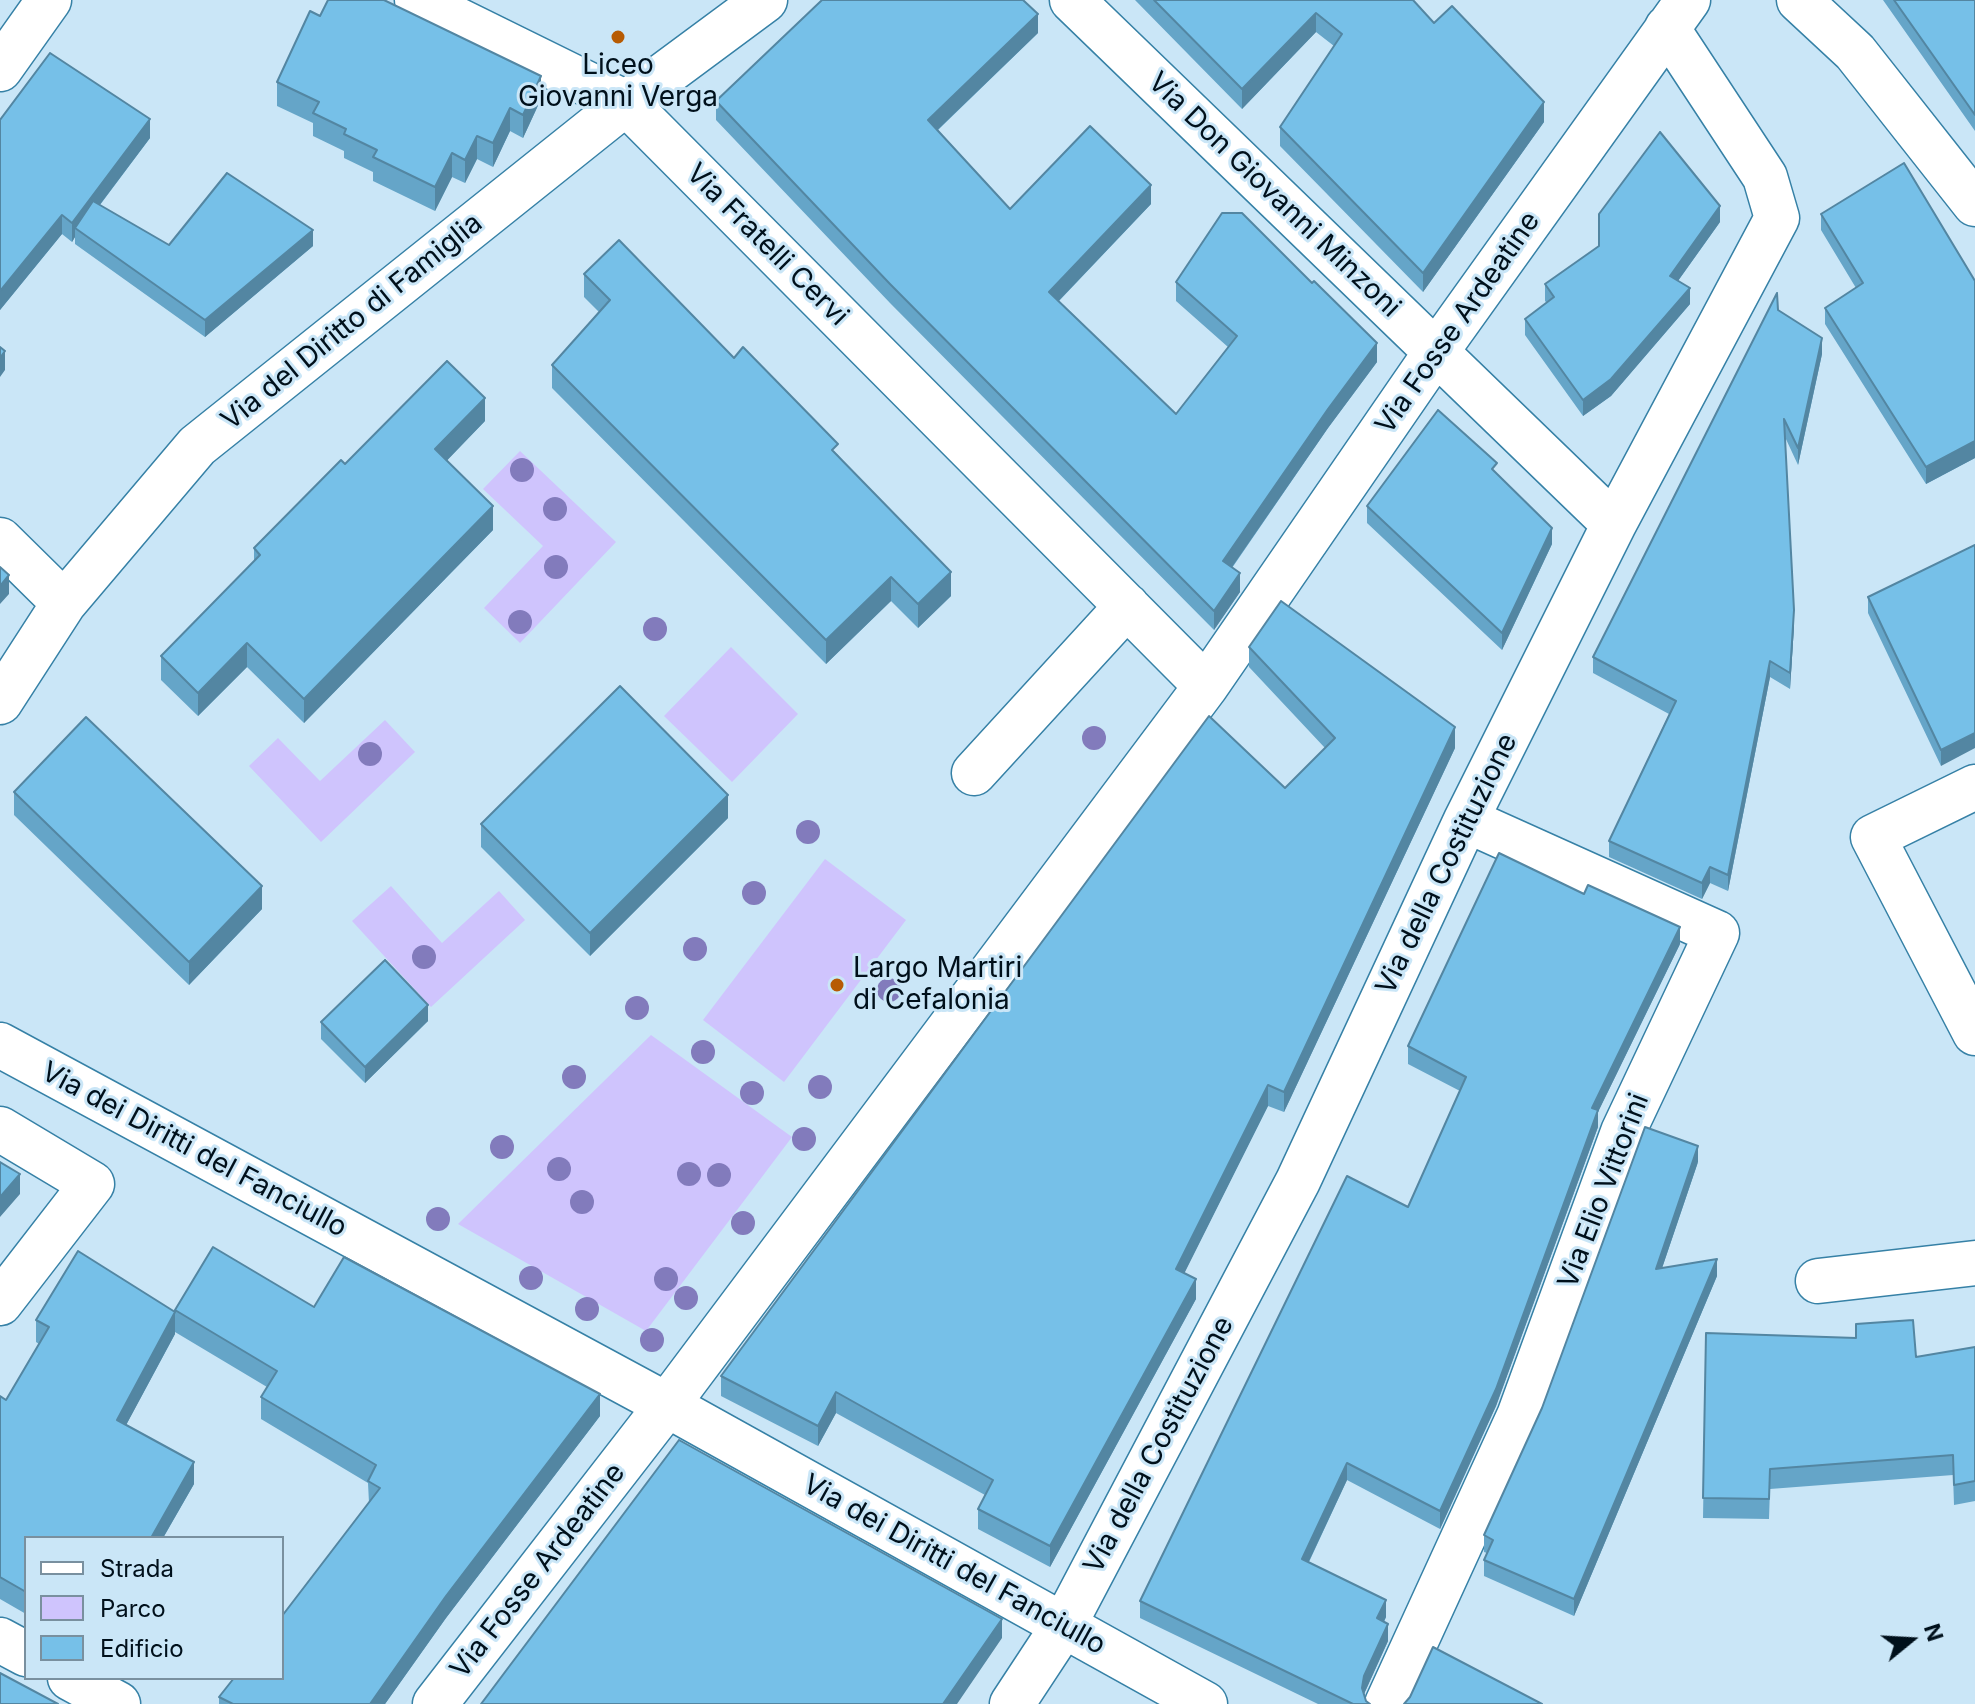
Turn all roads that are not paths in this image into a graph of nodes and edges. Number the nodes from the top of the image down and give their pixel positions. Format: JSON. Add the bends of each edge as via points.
{"nodes":[{"id":1,"x":49,"y":0,"type":"edge"},
{"id":2,"x":417,"y":0,"type":"edge"},
{"id":3,"x":765,"y":0,"type":"edge"},
{"id":4,"x":1072,"y":0,"type":"edge"},
{"id":5,"x":1799,"y":0,"type":"edge"},
{"id":6,"x":1678,"y":14,"type":"edge"},
{"id":7,"x":0,"y":69,"type":"edge"},
{"id":8,"x":626,"y":103,"type":"junction"},
{"id":9,"x":1975,"y":204,"type":"edge"},
{"id":10,"x":1436,"y":352,"type":"junction"},
{"id":11,"x":1614,"y":524,"type":"junction"},
{"id":12,"x":0,"y":540,"type":"edge"},
{"id":13,"x":64,"y":603,"type":"junction"},
{"id":14,"x":1127,"y":606,"type":"junction"},
{"id":15,"x":1206,"y":686,"type":"junction"},
{"id":16,"x":0,"y":702,"type":"edge"},
{"id":17,"x":974,"y":773,"type":"dead end"},
{"id":18,"x":1975,"y":787,"type":"edge"},
{"id":19,"x":1466,"y":820,"type":"junction"},
{"id":20,"x":1975,"y":1033,"type":"edge"},
{"id":21,"x":0,"y":1045,"type":"edge"},
{"id":22,"x":0,"y":1129,"type":"edge"},
{"id":23,"x":1975,"y":1263,"type":"edge"},
{"id":24,"x":1818,"y":1281,"type":"dead end"},
{"id":25,"x":0,"y":1303,"type":"edge"},
{"id":26,"x":670,"y":1423,"type":"junction"},
{"id":27,"x":1064,"y":1625,"type":"junction"},
{"id":28,"x":0,"y":1640,"type":"edge"},
{"id":29,"x":24,"y":1653,"type":"edge"},
{"id":30,"x":74,"y":1680,"type":"edge"},
{"id":31,"x":118,"y":1704,"type":"edge"},
{"id":32,"x":435,"y":1704,"type":"edge"},
{"id":33,"x":1012,"y":1704,"type":"edge"},
{"id":34,"x":1205,"y":1704,"type":"edge"},
{"id":35,"x":1387,"y":1704,"type":"edge"}],
"edges":[{"from":1,"to":7,"type":"street"},
{"from":2,"to":8,"type":"street","name":"Via Fratelli Cervi"},
{"from":3,"to":8,"type":"street","name":"Via del Diritto di Famiglia"},
{"from":4,"to":10,"type":"street","name":"Via Don Giovanni Minzoni"},
{"from":5,"to":9,"type":"street","via":[[1855,52]]},
{"from":6,"to":10,"type":"street","name":"Via Fosse Ardeatine"},
{"from":6,"to":11,"type":"street","name":"Via della Costituzione","via":[[1765,177],[1777,218]]},
{"from":8,"to":13,"type":"street","name":"Via del Diritto di Famiglia","via":[[197,446]]},
{"from":8,"to":14,"type":"street","name":"Via Fratelli Cervi"},
{"from":10,"to":11,"type":"street","name":"Via Don Giovanni Minzoni"},
{"from":10,"to":15,"type":"street","name":"Via Fosse Ardeatine"},
{"from":11,"to":19,"type":"street","name":"Via della Costituzione"},
{"from":12,"to":13,"type":"street"},
{"from":13,"to":16,"type":"street","name":"Via del Diritto di Famiglia"},
{"from":14,"to":15,"type":"street","name":"Via Fratelli Cervi"},
{"from":14,"to":17,"type":"street"},
{"from":15,"to":26,"type":"street","name":"Via Fosse Ardeatine"},
{"from":18,"to":20,"type":"street","via":[[1873,837]]},
{"from":19,"to":27,"type":"street","name":"Via della Costituzione","via":[[1298,1181]]},
{"from":19,"to":35,"type":"street","name":"Via Elio Vittorini","via":[[1717,933],[1623,1132],[1519,1416]]},
{"from":21,"to":26,"type":"street","name":"Via dei Diritti del Fanciullo","via":[[389,1256]]},
{"from":22,"to":25,"type":"street","via":[[92,1184]]},
{"from":23,"to":24,"type":"street"},
{"from":26,"to":27,"type":"street","name":"Via dei Diritti del Fanciullo"},
{"from":26,"to":32,"type":"street","name":"Via Fosse Ardeatine"},
{"from":27,"to":33,"type":"street","name":"Via della Costituzione"},
{"from":27,"to":34,"type":"street","name":"Via dei Diritti del Fanciullo"},
{"from":28,"to":29,"type":"street"},
{"from":30,"to":31,"type":"street"}]}
